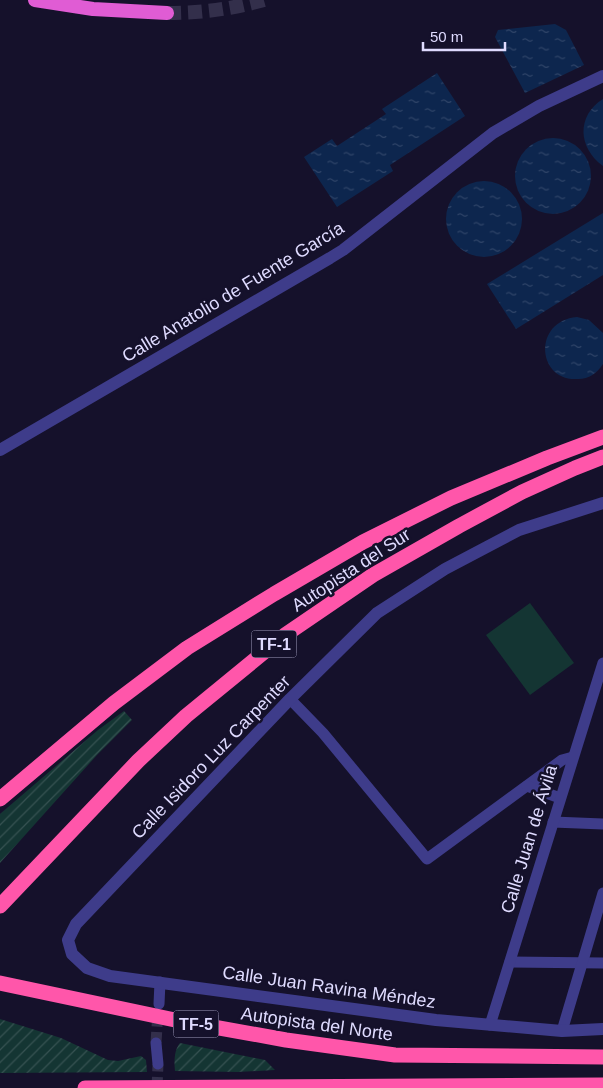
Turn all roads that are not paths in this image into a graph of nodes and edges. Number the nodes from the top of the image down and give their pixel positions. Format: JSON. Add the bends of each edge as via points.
{"nodes":[{"id":1,"x":35,"y":0,"type":"edge"},
{"id":2,"x":167,"y":13,"type":"tunnel mouth"},
{"id":3,"x":603,"y":76,"type":"edge"},
{"id":4,"x":603,"y":437,"type":"edge"},
{"id":5,"x":0,"y":450,"type":"edge"},
{"id":6,"x":603,"y":457,"type":"edge"},
{"id":7,"x":603,"y":503,"type":"edge"},
{"id":8,"x":603,"y":663,"type":"edge"},
{"id":9,"x":600,"y":680,"type":"edge"},
{"id":10,"x":290,"y":698,"type":"junction"},
{"id":11,"x":572,"y":757,"type":"junction"},
{"id":12,"x":527,"y":786,"type":"junction"},
{"id":13,"x":0,"y":798,"type":"edge"},
{"id":14,"x":560,"y":798,"type":"junction"},
{"id":15,"x":552,"y":822,"type":"junction"},
{"id":16,"x":603,"y":824,"type":"edge"},
{"id":17,"x":603,"y":893,"type":"edge"},
{"id":18,"x":0,"y":906,"type":"edge"},
{"id":19,"x":68,"y":940,"type":"joint"},
{"id":20,"x":510,"y":962,"type":"junction"},
{"id":21,"x":582,"y":962,"type":"junction"},
{"id":22,"x":603,"y":963,"type":"edge"},
{"id":23,"x":160,"y":982,"type":"junction"},
{"id":24,"x":0,"y":983,"type":"edge"},
{"id":25,"x":159,"y":1004,"type":"tunnel mouth"},
{"id":26,"x":490,"y":1025,"type":"junction"},
{"id":27,"x":562,"y":1030,"type":"junction"},
{"id":28,"x":603,"y":1030,"type":"edge"},
{"id":29,"x":156,"y":1043,"type":"tunnel mouth"},
{"id":30,"x":603,"y":1057,"type":"edge"},
{"id":31,"x":158,"y":1064,"type":"tunnel mouth"},
{"id":32,"x":603,"y":1085,"type":"edge"},
{"id":33,"x":85,"y":1088,"type":"edge"}],
"edges":[{"from":1,"to":2,"type":"highway","via":[[93,9]]},
{"from":3,"to":5,"type":"street","name":"Calle Anatolio de Fuente García","via":[[539,106],[493,133],[336,254]]},
{"from":4,"to":13,"type":"highway","name":"Autopista del Sur","number":"TF-1","via":[[450,498],[363,542],[274,594],[187,648],[114,703]]},
{"from":6,"to":18,"type":"highway","name":"Autopista del Sur","number":"TF-1","via":[[531,488],[459,526],[374,574],[285,635],[186,716],[138,761]]},
{"from":7,"to":10,"type":"street","name":"Calle Isidoro Luz Carpenter","via":[[519,530],[445,569],[377,614]]},
{"from":8,"to":9,"type":"street","name":"Calle Juan de Ávila"},
{"from":9,"to":11,"type":"street","name":"Calle Juan de Ávila"},
{"from":10,"to":12,"type":"street","via":[[427,859]]},
{"from":10,"to":19,"type":"street","name":"Calle Isidoro Luz Carpenter","via":[[76,924]]},
{"from":11,"to":12,"type":"street","via":[[562,760]]},
{"from":11,"to":14,"type":"street","name":"Calle Juan de Ávila"},
{"from":12,"to":14,"type":"street"},
{"from":14,"to":15,"type":"street","name":"Calle Juan de Ávila"},
{"from":15,"to":16,"type":"street"},
{"from":15,"to":20,"type":"street","name":"Calle Juan de Ávila"},
{"from":17,"to":21,"type":"street"},
{"from":19,"to":23,"type":"street","name":"Calle Juan Ravina Méndez","via":[[72,954],[87,968],[110,976]]},
{"from":20,"to":21,"type":"street"},
{"from":20,"to":26,"type":"street","name":"Calle Juan de Ávila"},
{"from":21,"to":22,"type":"street"},
{"from":21,"to":27,"type":"street"},
{"from":23,"to":25,"type":"street"},
{"from":23,"to":26,"type":"street","name":"Calle Juan Ravina Méndez"},
{"from":24,"to":30,"type":"highway","name":"Autopista del Norte","number":"TF-5","via":[[175,1020],[394,1055]]},
{"from":26,"to":27,"type":"street","name":"Calle Juan Ravina Méndez"},
{"from":27,"to":28,"type":"street","name":"Calle Juan Ravina Méndez"},
{"from":29,"to":31,"type":"street"},
{"from":32,"to":33,"type":"highway"}]}
